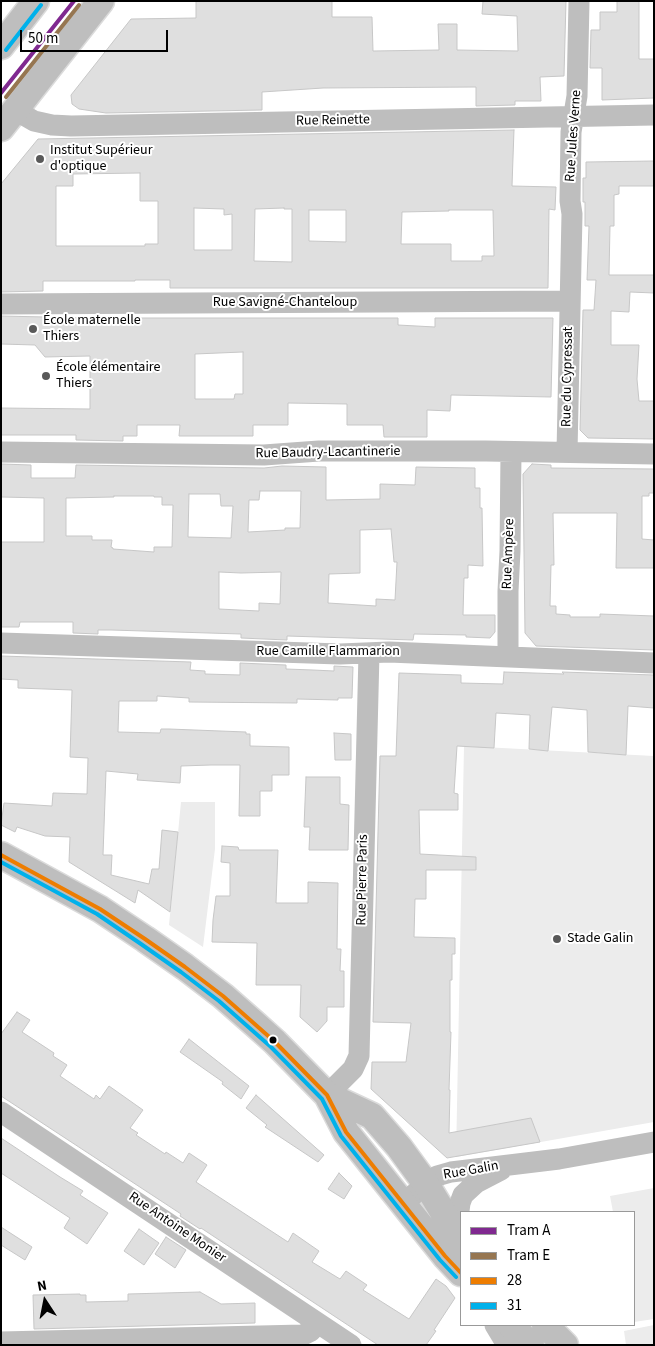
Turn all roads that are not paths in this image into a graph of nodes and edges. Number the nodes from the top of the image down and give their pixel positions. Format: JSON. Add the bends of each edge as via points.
{"nodes":[{"id":1,"x":36,"y":1,"type":"edge"},
{"id":2,"x":100,"y":1,"type":"edge"},
{"id":3,"x":579,"y":1,"type":"edge"},
{"id":4,"x":1,"y":46,"type":"edge"},
{"id":5,"x":654,"y":115,"type":"edge"},
{"id":6,"x":574,"y":116,"type":"junction"},
{"id":7,"x":8,"y":119,"type":"edge"},
{"id":8,"x":569,"y":301,"type":"junction"},
{"id":9,"x":1,"y":304,"type":"edge"},
{"id":10,"x":1,"y":452,"type":"edge"},
{"id":11,"x":511,"y":452,"type":"junction"},
{"id":12,"x":567,"y":452,"type":"junction"},
{"id":13,"x":654,"y":454,"type":"edge"},
{"id":14,"x":1,"y":643,"type":"edge"},
{"id":15,"x":369,"y":653,"type":"junction"},
{"id":16,"x":508,"y":656,"type":"junction"},
{"id":17,"x":654,"y":663,"type":"edge"},
{"id":18,"x":1,"y":855,"type":"edge"},
{"id":19,"x":327,"y":1095,"type":"junction"},
{"id":20,"x":1,"y":1112,"type":"edge"},
{"id":21,"x":654,"y":1142,"type":"edge"},
{"id":22,"x":513,"y":1164,"type":"junction"},
{"id":23,"x":426,"y":1184,"type":"junction"},
{"id":24,"x":403,"y":1203,"type":"junction"},
{"id":25,"x":459,"y":1239,"type":"edge"},
{"id":26,"x":460,"y":1272,"type":"edge"},
{"id":27,"x":317,"y":1323,"type":"junction"},
{"id":28,"x":496,"y":1326,"type":"edge"},
{"id":29,"x":512,"y":1326,"type":"edge"},
{"id":30,"x":546,"y":1326,"type":"edge"},
{"id":31,"x":1,"y":1342,"type":"edge"},
{"id":32,"x":351,"y":1345,"type":"edge"},
{"id":33,"x":507,"y":1345,"type":"edge"},
{"id":34,"x":531,"y":1345,"type":"edge"},
{"id":35,"x":565,"y":1345,"type":"edge"}],
"edges":[{"from":1,"to":4,"type":"main road"},
{"from":2,"to":7,"type":"main road"},
{"from":3,"to":6,"type":"street","name":"Rue Jules Verne"},
{"from":5,"to":6,"type":"street","name":"Rue Reinette"},
{"from":6,"to":7,"type":"street","name":"Rue Reinette","via":[[71,126]]},
{"from":6,"to":8,"type":"street","name":"Rue Jules Verne","via":[[571,132]]},
{"from":8,"to":9,"type":"street","name":"Rue Savigné-Chanteloup"},
{"from":8,"to":12,"type":"street","name":"Rue du Cypressat"},
{"from":10,"to":11,"type":"street","name":"Rue Baudry-Lacantinerie","via":[[264,455],[319,451]]},
{"from":11,"to":12,"type":"street","name":"Rue Baudry-Lacantinerie"},
{"from":11,"to":16,"type":"street","name":"Rue Ampère"},
{"from":12,"to":13,"type":"street","name":"Rue Baudry-Lacantinerie"},
{"from":14,"to":15,"type":"street","name":"Rue Camille Flammarion"},
{"from":15,"to":16,"type":"street","name":"Rue Camille Flammarion"},
{"from":15,"to":19,"type":"street","name":"Rue Pierre Paris","via":[[359,1056],[353,1068]]},
{"from":16,"to":17,"type":"street","name":"Rue Camille Flammarion"},
{"from":18,"to":19,"type":"main road","name":"Rue Galin","via":[[100,909],[185,967],[256,1024]]},
{"from":19,"to":23,"type":"main road","name":"Rue Galin","via":[[372,1116]]},
{"from":19,"to":24,"type":"main road","name":"Rue Galin","via":[[346,1132]]},
{"from":20,"to":27,"type":"street","name":"Rue Antoine Monier"},
{"from":21,"to":22,"type":"street","name":"Rue Galin"},
{"from":22,"to":23,"type":"street","name":"Rue Galin","via":[[451,1172]]},
{"from":22,"to":25,"type":"street","via":[[476,1183],[463,1195],[458,1218]]},
{"from":23,"to":24,"type":"street"},
{"from":23,"to":25,"type":"main road"},
{"from":24,"to":26,"type":"main road","name":"Rue Galin"},
{"from":27,"to":31,"type":"street","via":[[303,1335]]},
{"from":27,"to":32,"type":"street","name":"Rue Antoine Monier"},
{"from":28,"to":33,"type":"street"},
{"from":29,"to":34,"type":"main road"},
{"from":30,"to":35,"type":"main road"}]}
